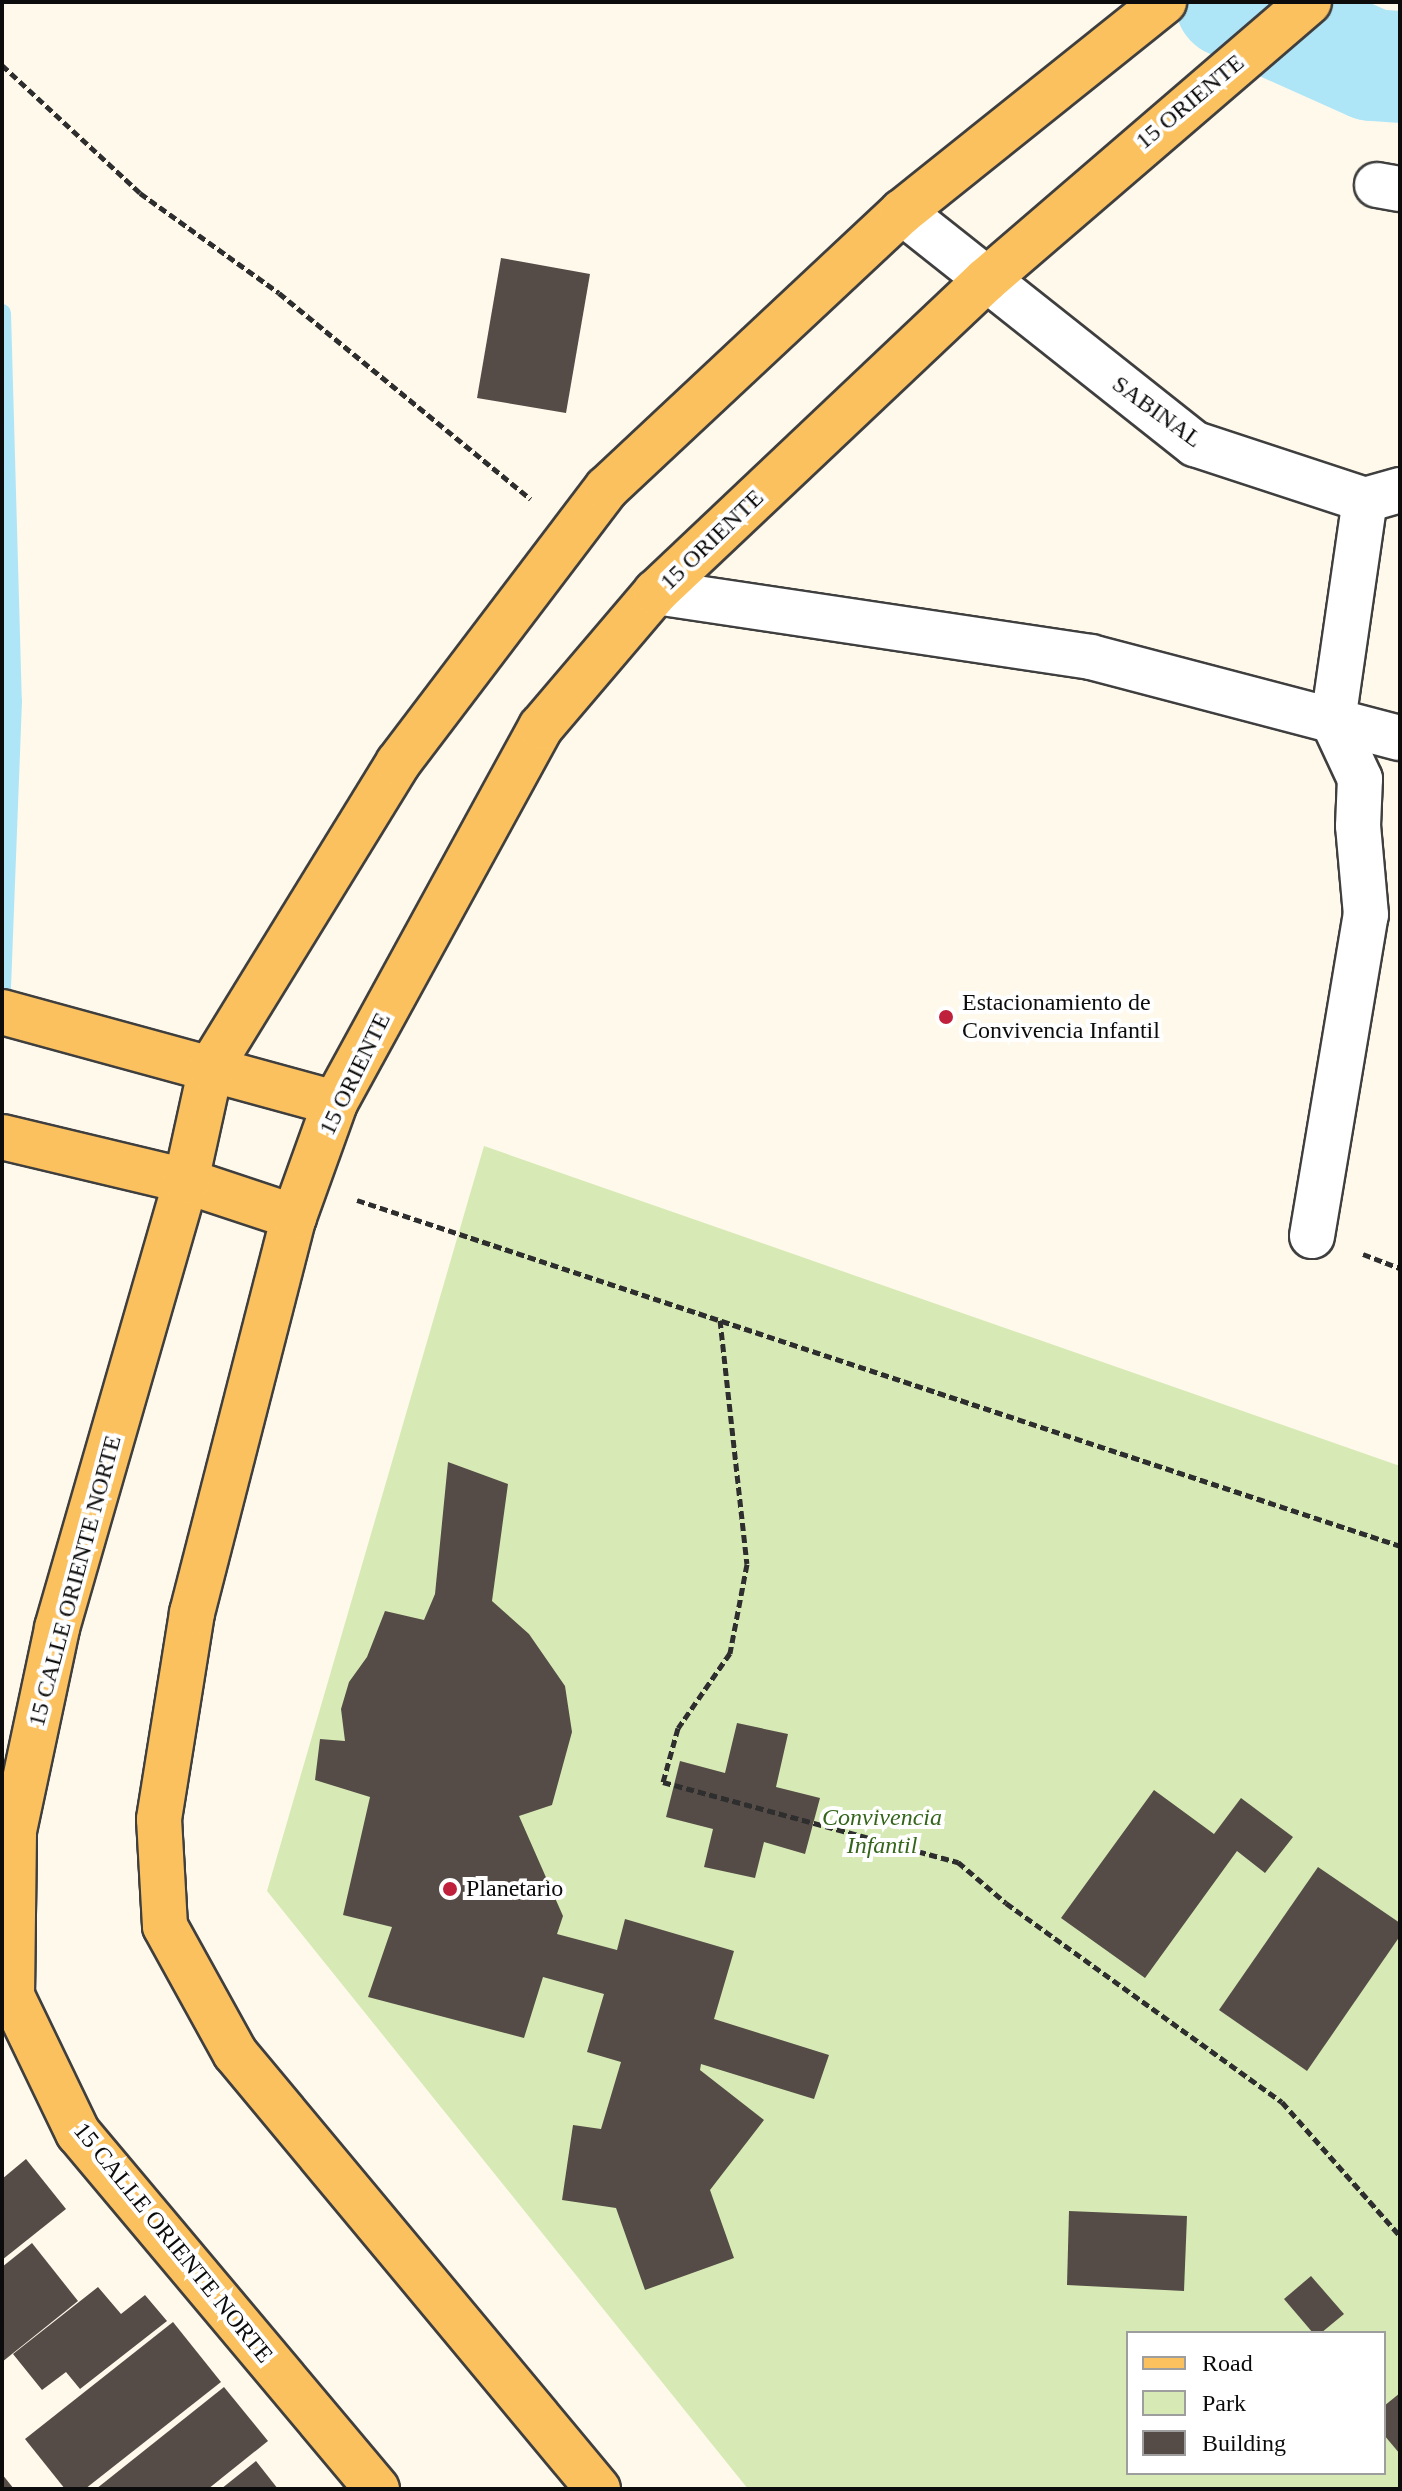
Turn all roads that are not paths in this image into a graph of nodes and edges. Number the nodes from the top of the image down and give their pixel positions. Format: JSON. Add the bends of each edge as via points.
{"nodes":[{"id":1,"x":1164,"y":2,"type":"edge"},
{"id":2,"x":1309,"y":2,"type":"edge"},
{"id":3,"x":902,"y":212,"type":"junction"},
{"id":4,"x":986,"y":280,"type":"junction"},
{"id":5,"x":1382,"y":495,"type":"edge"},
{"id":6,"x":656,"y":592,"type":"junction"},
{"id":7,"x":1333,"y":721,"type":"junction"},
{"id":8,"x":1400,"y":738,"type":"edge"},
{"id":9,"x":2,"y":1012,"type":"edge"},
{"id":10,"x":211,"y":1067,"type":"junction"},
{"id":11,"x":335,"y":1103,"type":"junction"},
{"id":12,"x":2,"y":1137,"type":"edge"},
{"id":13,"x":186,"y":1181,"type":"junction"},
{"id":14,"x":299,"y":1203,"type":"junction"},
{"id":15,"x":1312,"y":1236,"type":"dead end"},
{"id":16,"x":7,"y":1993,"type":"edge"},
{"id":17,"x":377,"y":2489,"type":"edge"},
{"id":18,"x":598,"y":2489,"type":"edge"}],
"edges":[{"from":1,"to":3,"type":"main road"},
{"from":2,"to":4,"type":"main road","name":"15 ORIENTE"},
{"from":3,"to":4,"type":"street","name":"SABINAL"},
{"from":3,"to":10,"type":"main road","via":[[607,488],[398,763]]},
{"from":4,"to":5,"type":"street","name":"SABINAL","via":[[1195,444]]},
{"from":4,"to":6,"type":"main road","name":"15 ORIENTE"},
{"from":5,"to":7,"type":"street"},
{"from":6,"to":7,"type":"street","via":[[1091,657]]},
{"from":6,"to":11,"type":"main road","name":"15 ORIENTE","via":[[541,727]]},
{"from":7,"to":8,"type":"street"},
{"from":7,"to":15,"type":"street","via":[[1360,779],[1358,826],[1366,915]]},
{"from":9,"to":10,"type":"main road"},
{"from":10,"to":11,"type":"main road"},
{"from":10,"to":13,"type":"main road"},
{"from":11,"to":14,"type":"main road","name":"15 ORIENTE"},
{"from":12,"to":13,"type":"main road"},
{"from":13,"to":14,"type":"main road"},
{"from":13,"to":16,"type":"main road","name":"15 CALLE ORIENTE NORTE","via":[[57,1628],[14,1831]]},
{"from":14,"to":18,"type":"main road","via":[[192,1613],[159,1819],[165,1926],[235,2053]]},
{"from":16,"to":17,"type":"main road","name":"15 CALLE ORIENTE NORTE","via":[[78,2133]]}]}
